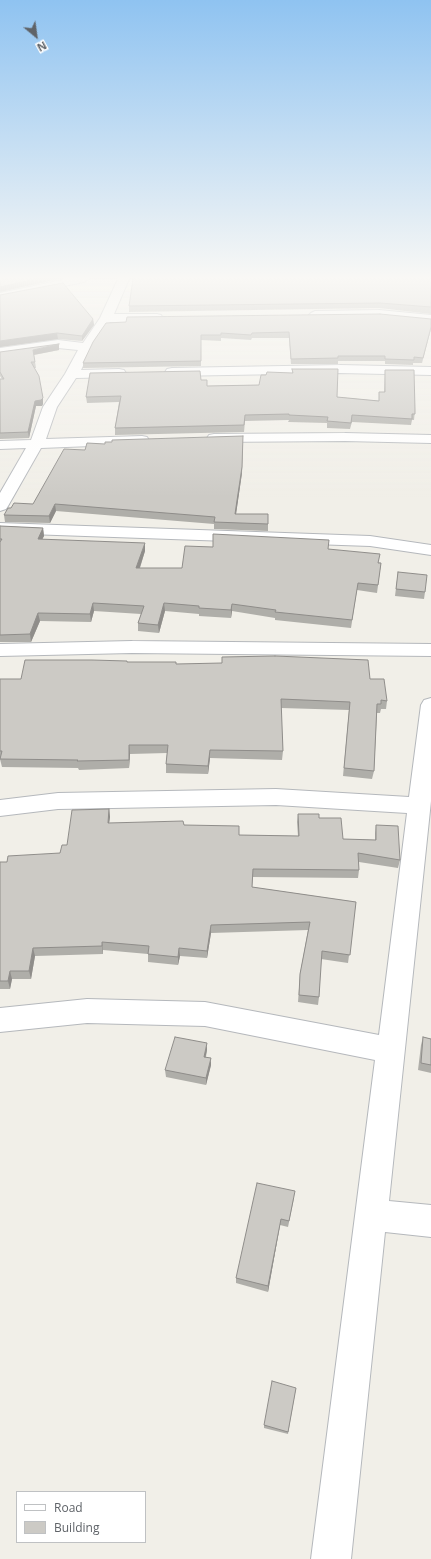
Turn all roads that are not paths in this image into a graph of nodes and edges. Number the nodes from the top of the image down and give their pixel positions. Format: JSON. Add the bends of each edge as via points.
{"nodes":[{"id":1,"x":84,"y":352,"type":"edge"},
{"id":2,"x":431,"y":371,"type":"edge"},
{"id":3,"x":160,"y":372,"type":"edge"},
{"id":4,"x":128,"y":373,"type":"edge"},
{"id":5,"x":72,"y":374,"type":"junction"},
{"id":6,"x":203,"y":438,"type":"edge"},
{"id":7,"x":159,"y":439,"type":"edge"},
{"id":8,"x":431,"y":439,"type":"edge"},
{"id":9,"x":37,"y":443,"type":"junction"},
{"id":10,"x":0,"y":445,"type":"edge"},
{"id":11,"x":0,"y":506,"type":"edge"},
{"id":12,"x":0,"y":528,"type":"edge"},
{"id":13,"x":431,"y":550,"type":"edge"},
{"id":14,"x":0,"y":650,"type":"edge"},
{"id":15,"x":431,"y":650,"type":"edge"},
{"id":16,"x":431,"y":705,"type":"edge"},
{"id":17,"x":419,"y":806,"type":"junction"},
{"id":18,"x":0,"y":808,"type":"edge"},
{"id":19,"x":0,"y":1020,"type":"edge"},
{"id":20,"x":390,"y":1050,"type":"junction"},
{"id":21,"x":370,"y":1215,"type":"junction"},
{"id":22,"x":431,"y":1221,"type":"edge"},
{"id":23,"x":331,"y":1559,"type":"edge"}],
"edges":[{"from":1,"to":5,"type":"street"},
{"from":2,"to":3,"type":"street","via":[[340,369]]},
{"from":4,"to":5,"type":"street"},
{"from":5,"to":9,"type":"street","via":[[50,408]]},
{"from":6,"to":8,"type":"street"},
{"from":7,"to":9,"type":"street"},
{"from":9,"to":10,"type":"street"},
{"from":9,"to":11,"type":"street"},
{"from":12,"to":13,"type":"street","via":[[332,539],[370,541]]},
{"from":14,"to":15,"type":"street","via":[[132,647]]},
{"from":16,"to":17,"type":"street"},
{"from":17,"to":18,"type":"street","via":[[276,797],[58,801]]},
{"from":17,"to":20,"type":"street"},
{"from":19,"to":20,"type":"street","via":[[87,1011],[205,1014]]},
{"from":20,"to":21,"type":"street"},
{"from":21,"to":22,"type":"street"},
{"from":21,"to":23,"type":"street"}]}
